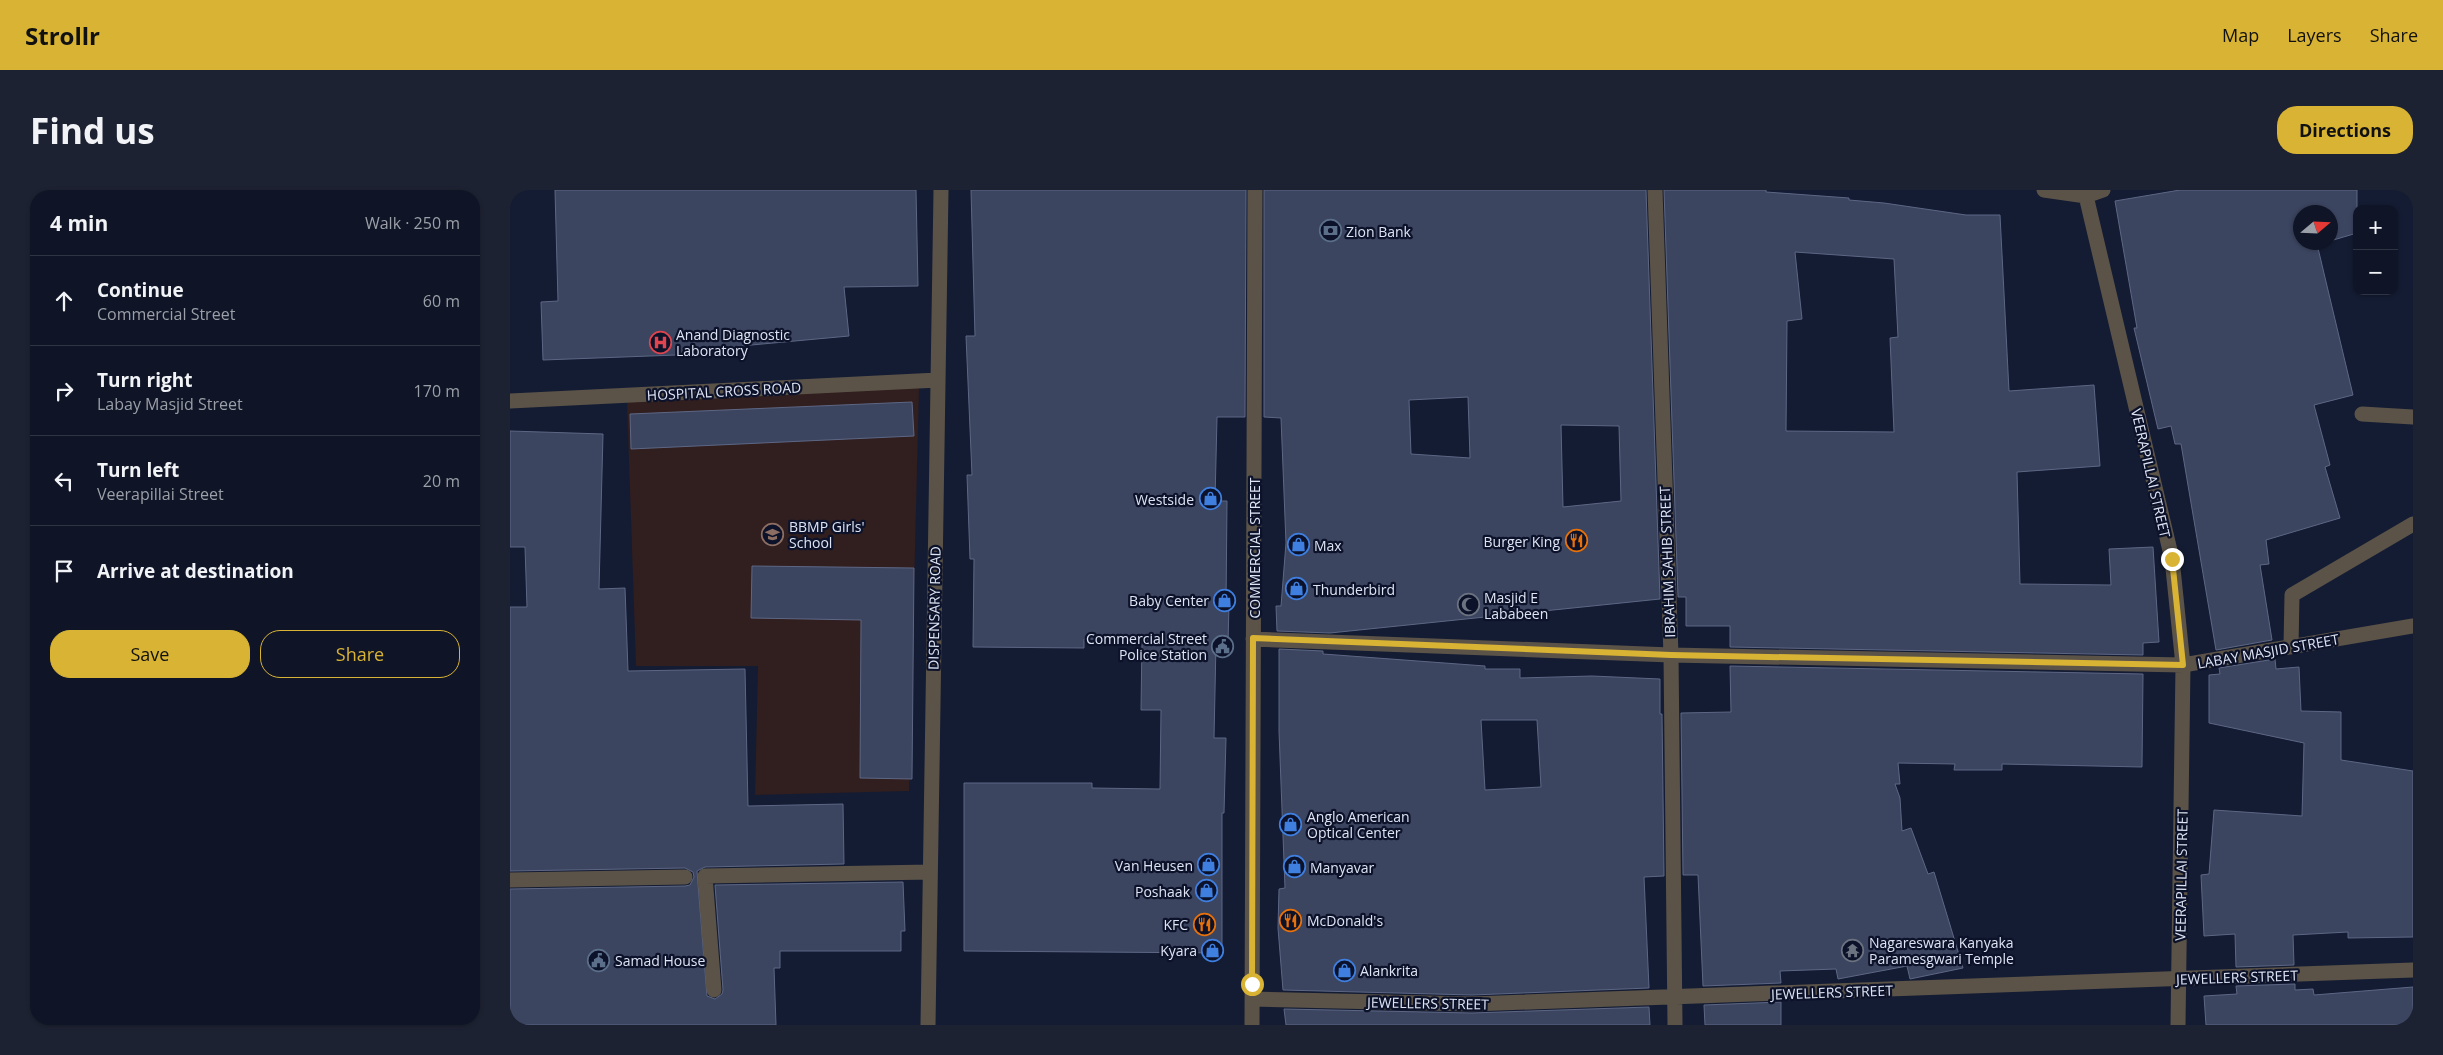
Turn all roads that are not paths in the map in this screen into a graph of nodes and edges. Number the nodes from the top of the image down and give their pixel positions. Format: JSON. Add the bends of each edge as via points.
{"nodes":[{"id":1,"x":940,"y":190,"type":"edge"},
{"id":2,"x":1255,"y":190,"type":"edge"},
{"id":3,"x":1655,"y":190,"type":"edge"},
{"id":4,"x":2044,"y":190,"type":"edge"},
{"id":5,"x":2104,"y":190,"type":"edge"},
{"id":6,"x":2086,"y":196,"type":"junction"},
{"id":7,"x":938,"y":380,"type":"junction"},
{"id":8,"x":510,"y":401,"type":"edge"},
{"id":9,"x":2362,"y":414,"type":"dead end"},
{"id":10,"x":2413,"y":417,"type":"edge"},
{"id":11,"x":2413,"y":524,"type":"edge"},
{"id":12,"x":2413,"y":626,"type":"edge"},
{"id":13,"x":1253,"y":638,"type":"junction"},
{"id":14,"x":2292,"y":646,"type":"junction"},
{"id":15,"x":1671,"y":655,"type":"junction"},
{"id":16,"x":2183,"y":665,"type":"junction"},
{"id":17,"x":930,"y":872,"type":"junction"},
{"id":18,"x":685,"y":877,"type":"dead end"},
{"id":19,"x":510,"y":880,"type":"edge"},
{"id":20,"x":2413,"y":970,"type":"edge"},
{"id":21,"x":2180,"y":979,"type":"junction"},
{"id":22,"x":714,"y":990,"type":"dead end"},
{"id":23,"x":1674,"y":998,"type":"junction"},
{"id":24,"x":1252,"y":1000,"type":"junction"},
{"id":25,"x":928,"y":1025,"type":"edge"},
{"id":26,"x":1252,"y":1025,"type":"edge"},
{"id":27,"x":1675,"y":1025,"type":"edge"},
{"id":28,"x":2178,"y":1025,"type":"edge"}],
"edges":[{"from":1,"to":7,"type":"street","name":"DISPENSARY ROAD"},
{"from":2,"to":13,"type":"street","name":"COMMERCIAL STREET"},
{"from":3,"to":15,"type":"street","name":"IBRAHIM SAHIB STREET"},
{"from":4,"to":6,"type":"street"},
{"from":5,"to":6,"type":"street"},
{"from":6,"to":16,"type":"street","name":"VEERAPILLAI STREET","via":[[2172,559]]},
{"from":7,"to":8,"type":"street","name":"HOSPITAL CROSS ROAD"},
{"from":7,"to":17,"type":"street","name":"DISPENSARY ROAD"},
{"from":9,"to":10,"type":"street"},
{"from":11,"to":14,"type":"street","via":[[2292,595]]},
{"from":12,"to":14,"type":"street","name":"LABAY MASJID STREET"},
{"from":13,"to":15,"type":"street","name":"LABAY MASJID STREET"},
{"from":13,"to":24,"type":"street","name":"COMMERCIAL STREET"},
{"from":14,"to":16,"type":"street","name":"LABAY MASJID STREET"},
{"from":15,"to":16,"type":"street","name":"LABAY MASJID STREET"},
{"from":15,"to":23,"type":"street","name":"IBRAHIM SAHIB STREET"},
{"from":16,"to":21,"type":"street","name":"VEERAPILLAI STREET"},
{"from":17,"to":22,"type":"street","via":[[705,876]]},
{"from":17,"to":25,"type":"street","name":"DISPENSARY ROAD"},
{"from":18,"to":19,"type":"street"},
{"from":20,"to":21,"type":"street","name":"JEWELLERS STREET"},
{"from":21,"to":23,"type":"street","name":"JEWELLERS STREET"},
{"from":21,"to":28,"type":"street","name":"VEERAPILLAI STREET"},
{"from":23,"to":24,"type":"street","name":"JEWELLERS STREET","via":[[1472,1004]]},
{"from":23,"to":27,"type":"street","name":"IBRAHIM SAHIB STREET"},
{"from":24,"to":26,"type":"street","name":"COMMERCIAL STREET"}]}
